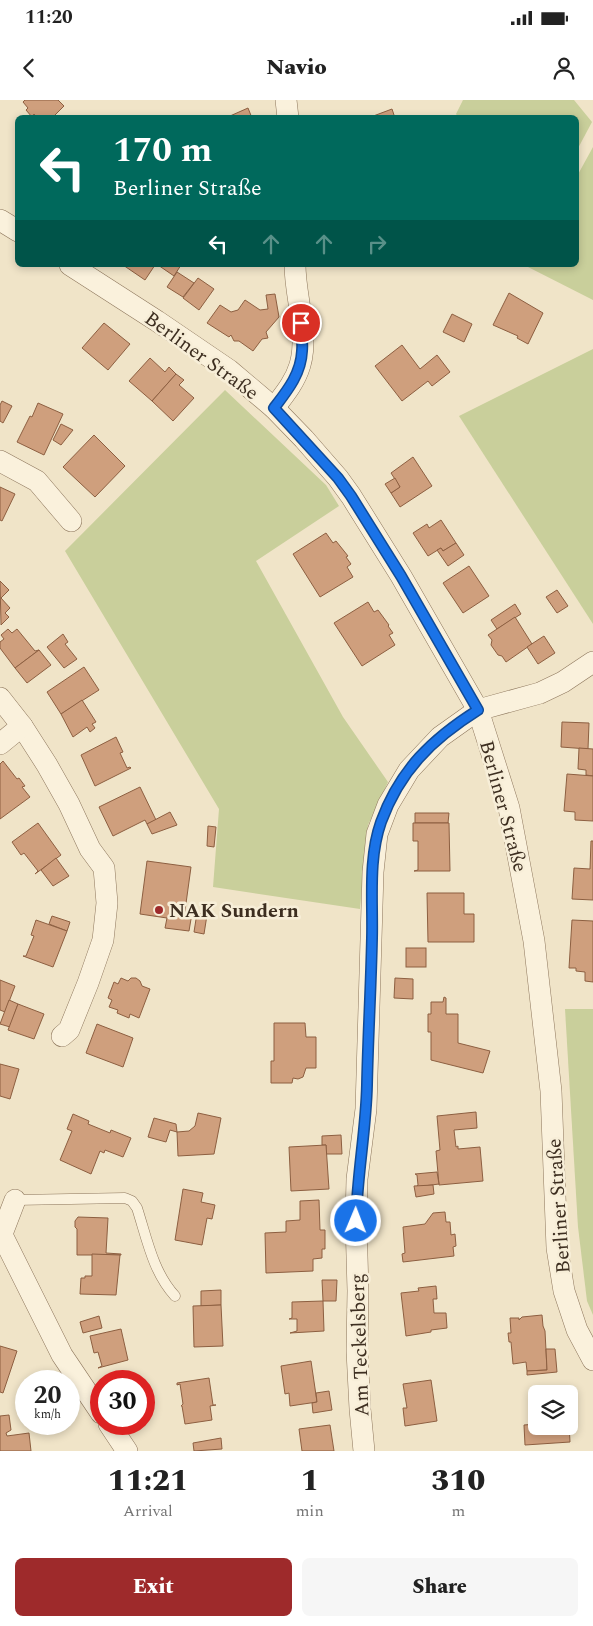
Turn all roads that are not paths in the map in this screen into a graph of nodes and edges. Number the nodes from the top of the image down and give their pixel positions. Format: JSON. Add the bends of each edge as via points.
{"nodes":[{"id":1,"x":286,"y":100,"type":"edge"},
{"id":2,"x":288,"y":115,"type":"edge"},
{"id":3,"x":0,"y":220,"type":"edge"},
{"id":4,"x":15,"y":229,"type":"edge"},
{"id":5,"x":73,"y":267,"type":"edge"},
{"id":6,"x":295,"y":267,"type":"edge"},
{"id":7,"x":274,"y":408,"type":"junction"},
{"id":8,"x":0,"y":461,"type":"edge"},
{"id":9,"x":71,"y":521,"type":"dead end"},
{"id":10,"x":593,"y":662,"type":"edge"},
{"id":11,"x":0,"y":698,"type":"edge"},
{"id":12,"x":478,"y":710,"type":"junction"},
{"id":13,"x":22,"y":726,"type":"junction"},
{"id":14,"x":0,"y":744,"type":"edge"},
{"id":15,"x":62,"y":1036,"type":"dead end"},
{"id":16,"x":15,"y":1200,"type":"joint"},
{"id":17,"x":1,"y":1237,"type":"edge"},
{"id":18,"x":175,"y":1296,"type":"dead end"},
{"id":19,"x":593,"y":1360,"type":"edge"},
{"id":20,"x":90,"y":1397,"type":"edge"},
{"id":21,"x":116,"y":1435,"type":"edge"},
{"id":22,"x":127,"y":1451,"type":"edge"},
{"id":23,"x":364,"y":1451,"type":"edge"}],
"edges":[{"from":1,"to":2,"type":"street"},
{"from":3,"to":4,"type":"street"},
{"from":5,"to":7,"type":"street","name":"Berliner Straße","via":[[229,370]]},
{"from":6,"to":7,"type":"street","via":[[302,351],[300,366],[290,388]]},
{"from":7,"to":12,"type":"street","name":"Berliner Straße","via":[[351,496]]},
{"from":8,"to":9,"type":"street","via":[[37,481]]},
{"from":10,"to":12,"type":"street","name":"Am Teckelsberg","via":[[540,693]]},
{"from":11,"to":13,"type":"street"},
{"from":12,"to":19,"type":"street","name":"Berliner Straße","via":[[509,808],[534,941],[551,1091],[558,1248],[564,1291],[577,1330]]},
{"from":12,"to":23,"type":"street","name":"Am Teckelsberg","via":[[440,736],[409,770],[388,805],[374,852],[366,1102],[357,1179],[356,1221],[357,1351]]},
{"from":13,"to":14,"type":"street"},
{"from":13,"to":15,"type":"street","via":[[60,786],[90,849],[104,868],[107,903],[103,940],[69,1030]]},
{"from":16,"to":17,"type":"street"},
{"from":16,"to":18,"type":"lane","via":[[125,1198],[132,1201],[158,1271]]},
{"from":17,"to":20,"type":"street","via":[[62,1355]]},
{"from":21,"to":22,"type":"street"}]}
